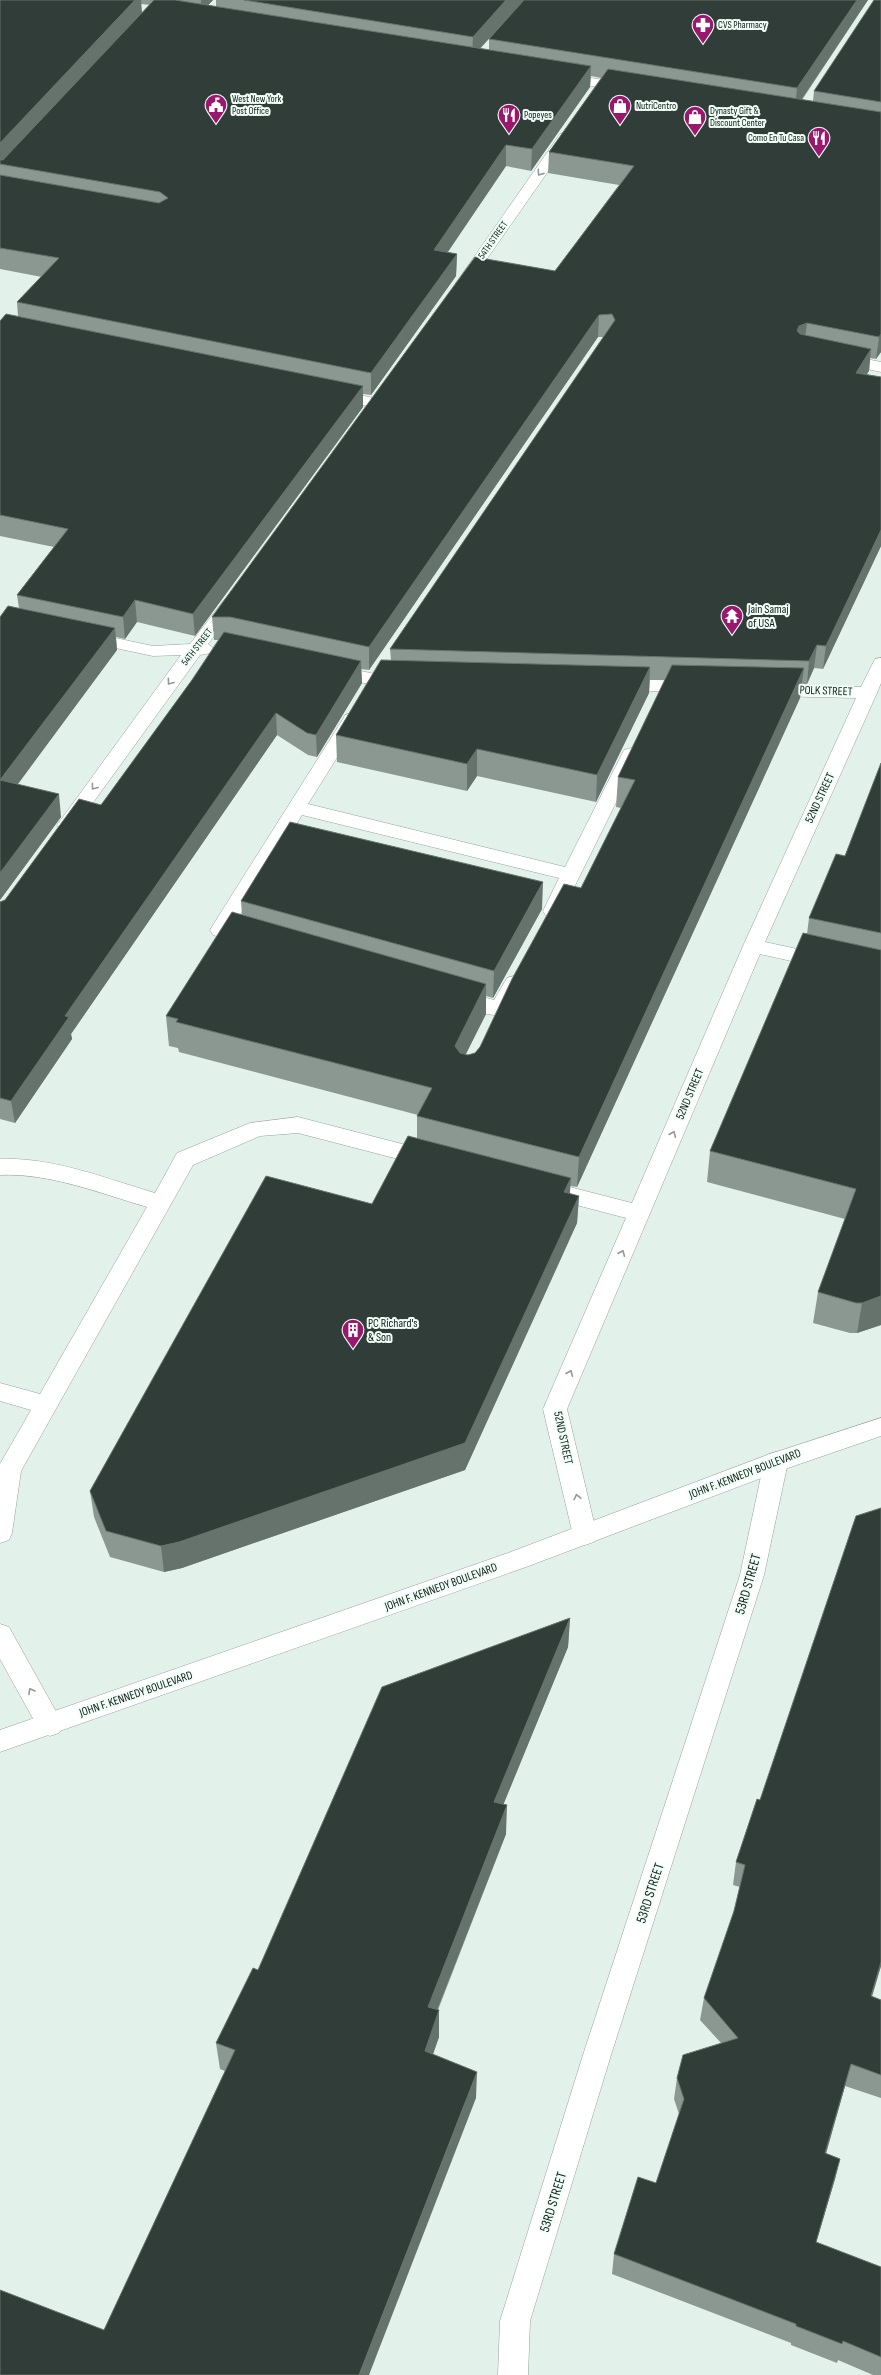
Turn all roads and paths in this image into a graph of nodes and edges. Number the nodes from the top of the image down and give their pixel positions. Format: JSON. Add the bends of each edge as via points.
{"nodes":[{"id":1,"x":551,"y":75,"type":"edge"},
{"id":2,"x":640,"y":90,"type":"edge"},
{"id":3,"x":573,"y":126,"type":"edge"},
{"id":4,"x":456,"y":293,"type":"edge"},
{"id":5,"x":827,"y":356,"type":"edge"},
{"id":6,"x":881,"y":367,"type":"edge"},
{"id":7,"x":320,"y":392,"type":"edge"},
{"id":8,"x":376,"y":403,"type":"edge"},
{"id":9,"x":240,"y":590,"type":"edge"},
{"id":10,"x":69,"y":633,"type":"edge"},
{"id":11,"x":224,"y":647,"type":"edge"},
{"id":12,"x":194,"y":649,"type":"junction"},
{"id":13,"x":387,"y":663,"type":"edge"},
{"id":14,"x":881,"y":663,"type":"edge"},
{"id":15,"x":315,"y":666,"type":"edge"},
{"id":16,"x":415,"y":680,"type":"edge"},
{"id":17,"x":599,"y":684,"type":"edge"},
{"id":18,"x":663,"y":686,"type":"junction"},
{"id":19,"x":711,"y":688,"type":"edge"},
{"id":20,"x":751,"y":689,"type":"edge"},
{"id":21,"x":368,"y":691,"type":"junction"},
{"id":22,"x":868,"y":693,"type":"junction"},
{"id":23,"x":655,"y":704,"type":"edge"},
{"id":24,"x":638,"y":739,"type":"edge"},
{"id":25,"x":298,"y":808,"type":"junction"},
{"id":26,"x":55,"y":841,"type":"edge"},
{"id":27,"x":572,"y":875,"type":"junction"},
{"id":28,"x":543,"y":929,"type":"edge"},
{"id":29,"x":266,"y":943,"type":"edge"},
{"id":30,"x":753,"y":946,"type":"junction"},
{"id":31,"x":521,"y":969,"type":"edge"},
{"id":32,"x":881,"y":974,"type":"edge"},
{"id":33,"x":442,"y":992,"type":"edge"},
{"id":34,"x":500,"y":1009,"type":"junction"},
{"id":35,"x":490,"y":1030,"type":"edge"},
{"id":36,"x":445,"y":1163,"type":"edge"},
{"id":37,"x":0,"y":1167,"type":"edge"},
{"id":38,"x":530,"y":1185,"type":"edge"},
{"id":39,"x":160,"y":1203,"type":"junction"},
{"id":40,"x":640,"y":1213,"type":"junction"},
{"id":41,"x":0,"y":1392,"type":"edge"},
{"id":42,"x":47,"y":1405,"type":"junction"},
{"id":43,"x":881,"y":1427,"type":"edge"},
{"id":44,"x":776,"y":1462,"type":"junction"},
{"id":45,"x":4,"y":1475,"type":"edge"},
{"id":46,"x":0,"y":1533,"type":"edge"},
{"id":47,"x":586,"y":1535,"type":"junction"},
{"id":48,"x":0,"y":1635,"type":"edge"},
{"id":49,"x":50,"y":1725,"type":"junction"},
{"id":50,"x":0,"y":1741,"type":"edge"},
{"id":51,"x":513,"y":2375,"type":"edge"}],
"edges":[{"from":1,"to":2,"type":"street","via":[[598,90]]},
{"from":3,"to":4,"type":"street","name":"54TH STREET","one_way":true},
{"from":5,"to":6,"type":"street"},
{"from":7,"to":8,"type":"street"},
{"from":9,"to":12,"type":"street","name":"54TH STREET"},
{"from":10,"to":12,"type":"street","via":[[153,652]]},
{"from":11,"to":12,"type":"street"},
{"from":12,"to":26,"type":"street","name":"54TH STREET","one_way":true},
{"from":13,"to":21,"type":"street"},
{"from":14,"to":22,"type":"street","name":"52ND STREET"},
{"from":15,"to":21,"type":"street"},
{"from":16,"to":21,"type":"street"},
{"from":17,"to":18,"type":"street"},
{"from":18,"to":19,"type":"street"},
{"from":18,"to":23,"type":"street"},
{"from":20,"to":22,"type":"street","name":"POLK STREET"},
{"from":21,"to":25,"type":"street"},
{"from":22,"to":30,"type":"street","name":"52ND STREET"},
{"from":24,"to":27,"type":"street"},
{"from":25,"to":27,"type":"street"},
{"from":25,"to":29,"type":"street","via":[[220,930]]},
{"from":27,"to":28,"type":"street"},
{"from":30,"to":32,"type":"street"},
{"from":40,"to":30,"type":"street","name":"52ND STREET","one_way":true},
{"from":31,"to":34,"type":"street"},
{"from":33,"to":34,"type":"street"},
{"from":34,"to":35,"type":"street"},
{"from":36,"to":39,"type":"street","via":[[298,1125],[258,1128],[215,1144],[185,1159]]},
{"from":37,"to":39,"type":"street","via":[[13,1165],[51,1172]]},
{"from":38,"to":40,"type":"street"},
{"from":39,"to":42,"type":"street"},
{"from":47,"to":40,"type":"street","name":"52ND STREET","one_way":true,"via":[[555,1409]]},
{"from":41,"to":42,"type":"street"},
{"from":42,"to":45,"type":"street"},
{"from":43,"to":44,"type":"street","name":"JOHN F. KENNEDY BOULEVARD"},
{"from":44,"to":47,"type":"street","name":"JOHN F. KENNEDY BOULEVARD"},
{"from":44,"to":51,"type":"street","name":"53RD STREET","via":[[752,1575],[597,2055],[515,2321]]},
{"from":45,"to":46,"type":"street"},
{"from":47,"to":49,"type":"street","name":"JOHN F. KENNEDY BOULEVARD"},
{"from":49,"to":48,"type":"street","one_way":true},
{"from":49,"to":50,"type":"street","name":"JOHN F. KENNEDY BOULEVARD"}]}
